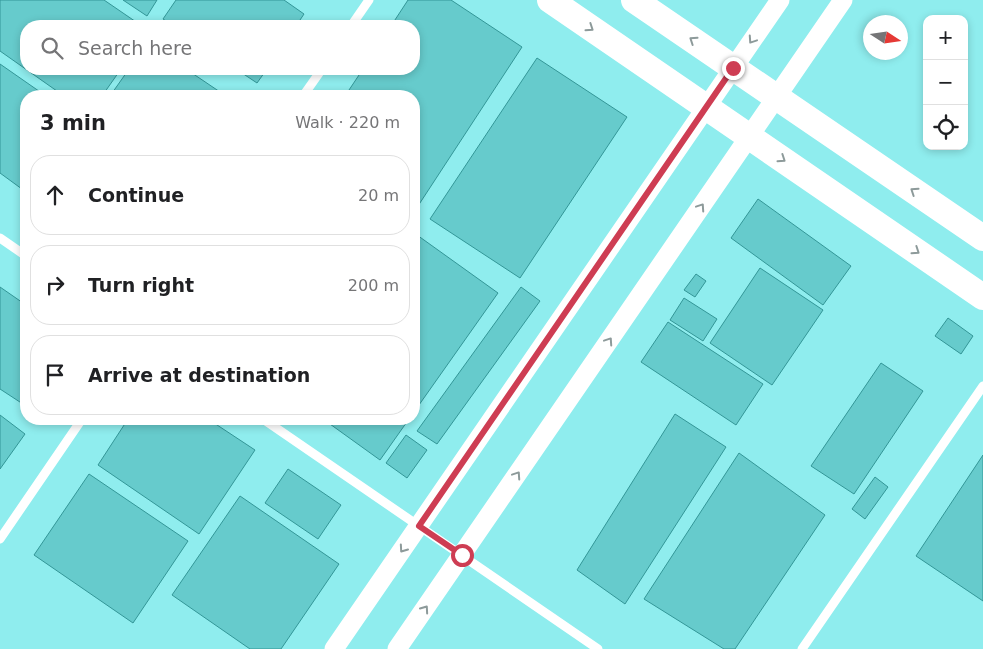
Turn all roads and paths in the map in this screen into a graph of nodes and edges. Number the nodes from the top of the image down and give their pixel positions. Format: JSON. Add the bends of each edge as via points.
{"nodes":[{"id":1,"x":370,"y":0,"type":"edge"},
{"id":2,"x":550,"y":0,"type":"edge"},
{"id":3,"x":634,"y":0,"type":"edge"},
{"id":4,"x":780,"y":0,"type":"edge"},
{"id":5,"x":843,"y":0,"type":"edge"},
{"id":6,"x":356,"y":20,"type":"edge"},
{"id":7,"x":733,"y":68,"type":"junction"},
{"id":8,"x":318,"y":75,"type":"edge"},
{"id":9,"x":308,"y":90,"type":"edge"},
{"id":10,"x":776,"y":97,"type":"junction"},
{"id":11,"x":706,"y":107,"type":"junction"},
{"id":12,"x":749,"y":136,"type":"junction"},
{"id":13,"x":0,"y":238,"type":"edge"},
{"id":14,"x":983,"y":238,"type":"edge"},
{"id":15,"x":20,"y":252,"type":"edge"},
{"id":16,"x":983,"y":296,"type":"edge"},
{"id":17,"x":983,"y":386,"type":"edge"},
{"id":18,"x":78,"y":425,"type":"edge"},
{"id":19,"x":272,"y":425,"type":"edge"},
{"id":20,"x":419,"y":526,"type":"junction"},
{"id":21,"x":0,"y":539,"type":"edge"},
{"id":22,"x":462,"y":555,"type":"junction"},
{"id":23,"x":334,"y":649,"type":"edge"},
{"id":24,"x":397,"y":649,"type":"edge"},
{"id":25,"x":598,"y":649,"type":"edge"},
{"id":26,"x":802,"y":649,"type":"edge"}],
"edges":[{"from":1,"to":6,"type":"lane"},
{"from":2,"to":11,"type":"street","one_way":true},
{"from":7,"to":3,"type":"street","one_way":true},
{"from":4,"to":7,"type":"street","one_way":true},
{"from":5,"to":10,"type":"street"},
{"from":7,"to":10,"type":"street"},
{"from":7,"to":11,"type":"street"},
{"from":8,"to":9,"type":"lane"},
{"from":10,"to":12,"type":"street"},
{"from":14,"to":10,"type":"street","one_way":true},
{"from":11,"to":12,"type":"street"},
{"from":11,"to":20,"type":"street"},
{"from":12,"to":16,"type":"street","one_way":true},
{"from":22,"to":12,"type":"street","one_way":true},
{"from":13,"to":15,"type":"lane"},
{"from":17,"to":26,"type":"lane"},
{"from":18,"to":21,"type":"lane"},
{"from":19,"to":20,"type":"lane"},
{"from":20,"to":22,"type":"lane"},
{"from":20,"to":23,"type":"street","one_way":true},
{"from":24,"to":22,"type":"street","one_way":true},
{"from":22,"to":25,"type":"lane"}]}
